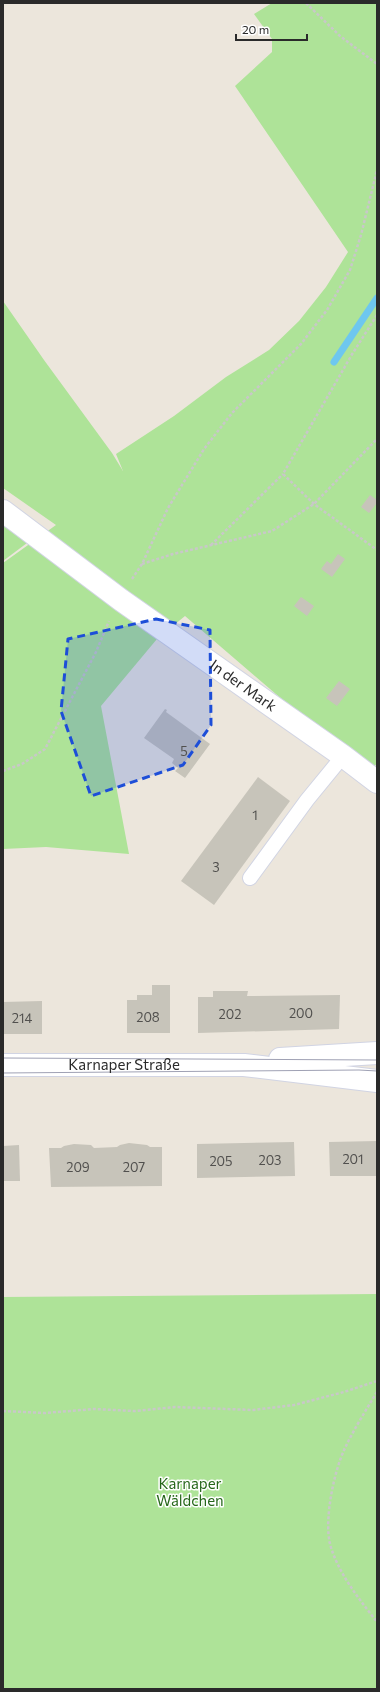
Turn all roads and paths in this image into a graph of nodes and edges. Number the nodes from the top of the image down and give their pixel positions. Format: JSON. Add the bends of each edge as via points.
{"nodes":[{"id":1,"x":306,"y":3,"type":"edge"},
{"id":2,"x":377,"y":64,"type":"edge"},
{"id":3,"x":377,"y":170,"type":"edge"},
{"id":4,"x":377,"y":315,"type":"edge"},
{"id":5,"x":377,"y":439,"type":"edge"},
{"id":6,"x":283,"y":474,"type":"junction"},
{"id":7,"x":314,"y":504,"type":"junction"},
{"id":8,"x":3,"y":512,"type":"edge"},
{"id":9,"x":211,"y":545,"type":"junction"},
{"id":10,"x":377,"y":550,"type":"edge"},
{"id":11,"x":114,"y":595,"type":"junction"},
{"id":12,"x":343,"y":756,"type":"junction"},
{"id":13,"x":3,"y":771,"type":"edge"},
{"id":14,"x":374,"y":773,"type":"edge"},
{"id":15,"x":250,"y":878,"type":"dead end"},
{"id":16,"x":377,"y":1053,"type":"edge"},
{"id":17,"x":3,"y":1065,"type":"edge"},
{"id":18,"x":244,"y":1065,"type":"junction"},
{"id":19,"x":377,"y":1081,"type":"edge"},
{"id":20,"x":377,"y":1381,"type":"edge"},
{"id":21,"x":377,"y":1392,"type":"edge"},
{"id":22,"x":3,"y":1412,"type":"edge"},
{"id":23,"x":377,"y":1622,"type":"edge"}],
"edges":[{"from":1,"to":2,"type":"path","via":[[340,36]]},
{"from":3,"to":9,"type":"path","via":[[350,270],[327,310],[301,344],[232,413],[204,449],[168,508],[142,564]]},
{"from":4,"to":6,"type":"path"},
{"from":5,"to":7,"type":"path"},
{"from":6,"to":7,"type":"path"},
{"from":6,"to":9,"type":"path"},
{"from":7,"to":9,"type":"path","via":[[272,531]]},
{"from":7,"to":10,"type":"path"},
{"from":8,"to":11,"type":"main road","name":"In der Mark"},
{"from":11,"to":12,"type":"main road","name":"In der Mark"},
{"from":11,"to":13,"type":"path","via":[[110,620],[96,652],[45,749],[22,764]]},
{"from":12,"to":14,"type":"main road","name":"In der Mark"},
{"from":12,"to":15,"type":"lane"},
{"from":16,"to":18,"type":"main road","name":"Karnaper Straße","via":[[269,1060]]},
{"from":17,"to":18,"type":"main road","name":"Karnaper Straße"},
{"from":18,"to":19,"type":"main road","name":"Karnaper Straße"},
{"from":20,"to":22,"type":"path","via":[[294,1405],[253,1410],[175,1407],[135,1411],[94,1409],[45,1413]]},
{"from":21,"to":23,"type":"path","via":[[345,1449],[332,1489],[328,1520],[330,1544],[340,1568]]}]}
